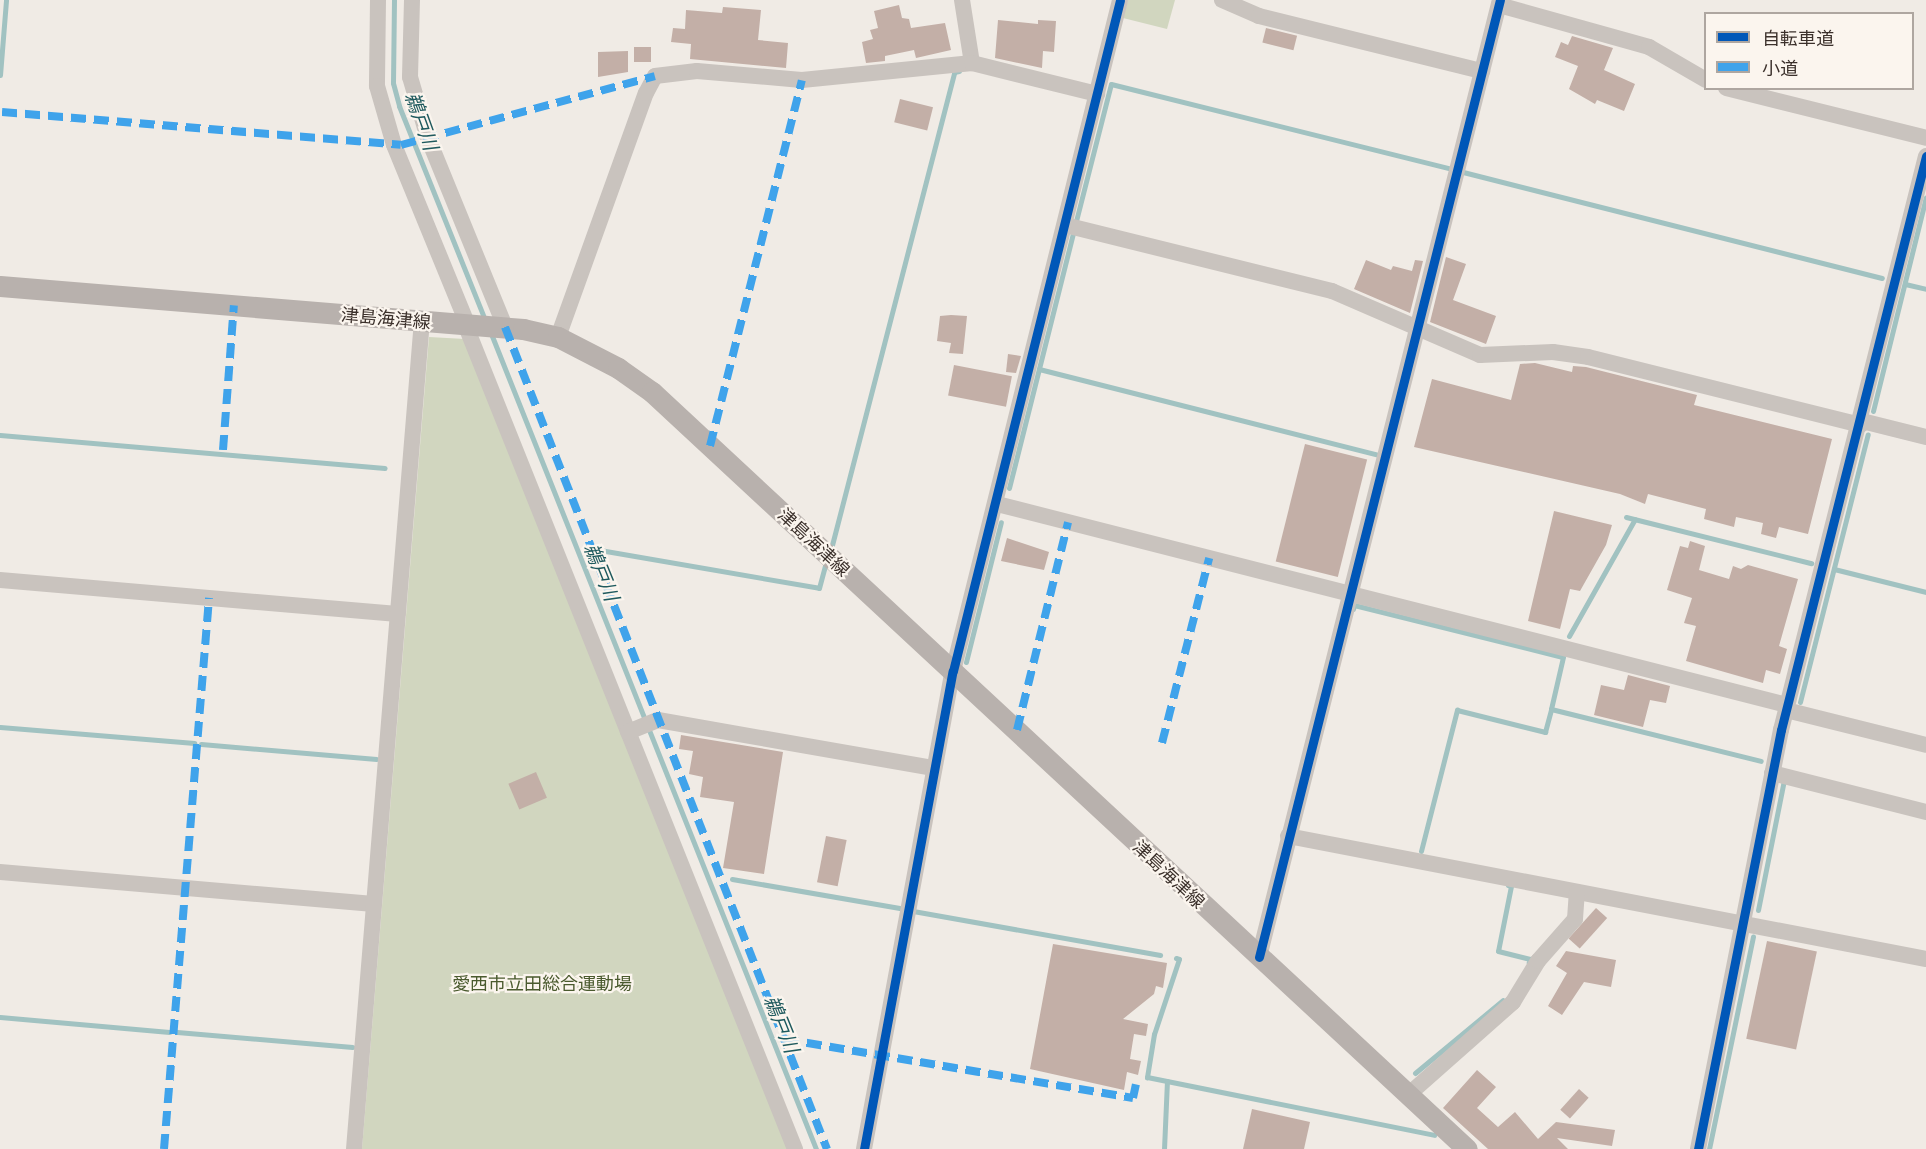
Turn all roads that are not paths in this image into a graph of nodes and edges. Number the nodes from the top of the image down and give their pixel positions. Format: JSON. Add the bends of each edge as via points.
{"nodes":[{"id":1,"x":378,"y":0,"type":"edge"},
{"id":2,"x":412,"y":0,"type":"edge"},
{"id":3,"x":962,"y":0,"type":"edge"},
{"id":4,"x":1120,"y":0,"type":"edge"},
{"id":5,"x":1222,"y":0,"type":"edge"},
{"id":6,"x":1500,"y":2,"type":"edge"},
{"id":7,"x":972,"y":63,"type":"junction"},
{"id":8,"x":1482,"y":71,"type":"junction"},
{"id":9,"x":1704,"y":79,"type":"edge"},
{"id":10,"x":1734,"y":90,"type":"edge"},
{"id":11,"x":1097,"y":94,"type":"junction"},
{"id":12,"x":1926,"y":138,"type":"edge"},
{"id":13,"x":1926,"y":156,"type":"edge"},
{"id":14,"x":1065,"y":225,"type":"junction"},
{"id":15,"x":0,"y":286,"type":"edge"},
{"id":16,"x":422,"y":321,"type":"junction"},
{"id":17,"x":469,"y":325,"type":"junction"},
{"id":18,"x":503,"y":327,"type":"junction"},
{"id":19,"x":1417,"y":330,"type":"junction"},
{"id":20,"x":558,"y":337,"type":"junction"},
{"id":21,"x":1861,"y":423,"type":"junction"},
{"id":22,"x":1926,"y":437,"type":"edge"},
{"id":23,"x":997,"y":504,"type":"junction"},
{"id":24,"x":0,"y":580,"type":"edge"},
{"id":25,"x":1349,"y":593,"type":"junction"},
{"id":26,"x":398,"y":614,"type":"junction"},
{"id":27,"x":953,"y":670,"type":"junction"},
{"id":28,"x":1786,"y":707,"type":"junction"},
{"id":29,"x":631,"y":730,"type":"junction"},
{"id":30,"x":1926,"y":745,"type":"edge"},
{"id":31,"x":934,"y":768,"type":"junction"},
{"id":32,"x":1772,"y":773,"type":"junction"},
{"id":33,"x":1926,"y":812,"type":"edge"},
{"id":34,"x":1288,"y":836,"type":"junction"},
{"id":35,"x":0,"y":872,"type":"edge"},
{"id":36,"x":1577,"y":892,"type":"junction"},
{"id":37,"x":374,"y":904,"type":"junction"},
{"id":38,"x":1743,"y":922,"type":"junction"},
{"id":39,"x":1260,"y":957,"type":"junction"},
{"id":40,"x":1926,"y":959,"type":"edge"},
{"id":41,"x":1408,"y":1095,"type":"junction"},
{"id":42,"x":354,"y":1149,"type":"edge"},
{"id":43,"x":795,"y":1149,"type":"edge"},
{"id":44,"x":864,"y":1149,"type":"edge"},
{"id":45,"x":1467,"y":1149,"type":"edge"},
{"id":46,"x":1698,"y":1149,"type":"edge"}],
"edges":[{"from":1,"to":17,"type":"street","via":[[377,86],[394,145]]},
{"from":2,"to":18,"type":"street","via":[[410,77],[428,138]]},
{"from":3,"to":7,"type":"street"},
{"from":4,"to":11,"type":"street"},
{"from":5,"to":8,"type":"street","via":[[1259,16]]},
{"from":6,"to":8,"type":"street"},
{"from":6,"to":9,"type":"street","via":[[1649,47]]},
{"from":7,"to":11,"type":"street"},
{"from":7,"to":20,"type":"street","via":[[802,80],[697,71],[655,76],[645,93]]},
{"from":8,"to":19,"type":"street"},
{"from":10,"to":12,"type":"street"},
{"from":11,"to":14,"type":"street"},
{"from":13,"to":21,"type":"street"},
{"from":14,"to":19,"type":"street","via":[[1332,291]]},
{"from":14,"to":23,"type":"street"},
{"from":15,"to":16,"type":"main road","name":"津島海津線"},
{"from":16,"to":17,"type":"main road","name":"津島海津線"},
{"from":16,"to":26,"type":"street"},
{"from":17,"to":18,"type":"main road","name":"津島海津線"},
{"from":17,"to":29,"type":"street"},
{"from":18,"to":20,"type":"main road","name":"津島海津線"},
{"from":19,"to":21,"type":"street","via":[[1480,355],[1553,352],[1588,357]]},
{"from":19,"to":25,"type":"street"},
{"from":20,"to":27,"type":"main road","name":"津島海津線","via":[[618,368],[652,392]]},
{"from":21,"to":22,"type":"street"},
{"from":21,"to":28,"type":"street"},
{"from":23,"to":25,"type":"street"},
{"from":23,"to":27,"type":"street"},
{"from":24,"to":26,"type":"street"},
{"from":25,"to":28,"type":"street"},
{"from":25,"to":34,"type":"street"},
{"from":26,"to":37,"type":"street"},
{"from":27,"to":31,"type":"street"},
{"from":27,"to":39,"type":"main road","name":"津島海津線"},
{"from":28,"to":30,"type":"street"},
{"from":28,"to":32,"type":"street"},
{"from":29,"to":31,"type":"street","via":[[655,721]]},
{"from":29,"to":43,"type":"street"},
{"from":31,"to":44,"type":"street"},
{"from":32,"to":33,"type":"street"},
{"from":32,"to":38,"type":"street"},
{"from":34,"to":36,"type":"street"},
{"from":34,"to":39,"type":"street"},
{"from":35,"to":37,"type":"street"},
{"from":36,"to":38,"type":"street"},
{"from":36,"to":41,"type":"street","via":[[1575,919],[1538,962],[1513,1002]]},
{"from":37,"to":42,"type":"street"},
{"from":38,"to":40,"type":"street"},
{"from":38,"to":46,"type":"street"},
{"from":39,"to":41,"type":"main road","name":"津島海津線"},
{"from":41,"to":45,"type":"main road","name":"津島海津線"}]}
